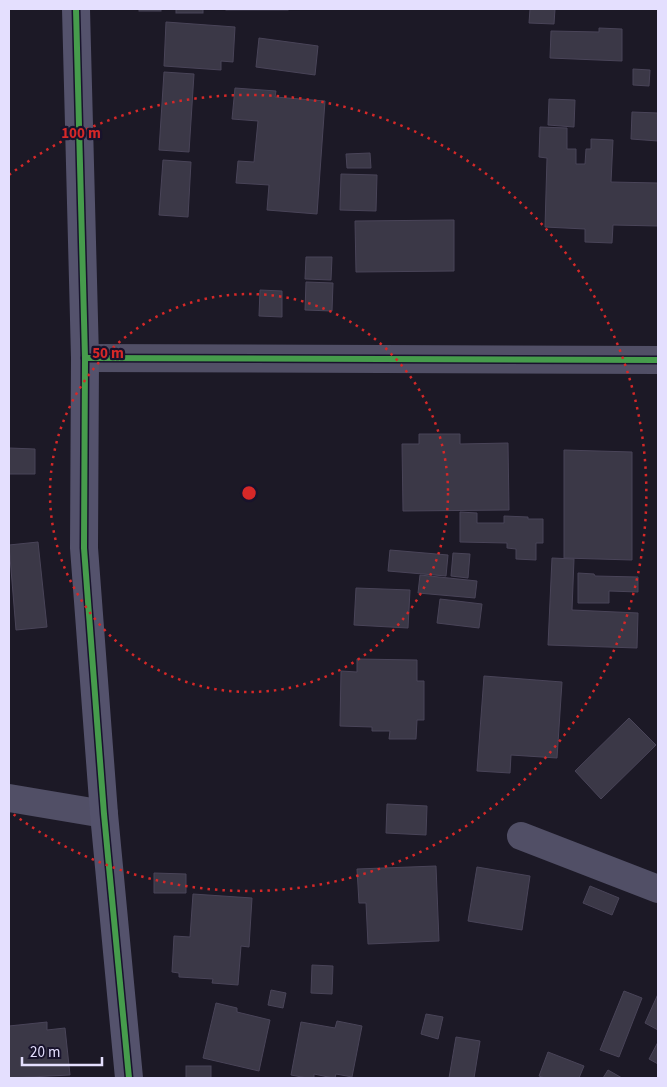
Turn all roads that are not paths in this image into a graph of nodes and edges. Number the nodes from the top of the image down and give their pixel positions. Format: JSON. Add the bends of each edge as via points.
{"nodes":[{"id":1,"x":76,"y":9,"type":"edge"},
{"id":2,"x":85,"y":358,"type":"junction"},
{"id":3,"x":658,"y":360,"type":"edge"},
{"id":4,"x":9,"y":798,"type":"edge"},
{"id":5,"x":104,"y":814,"type":"junction"},
{"id":6,"x":521,"y":836,"type":"dead end"},
{"id":7,"x":658,"y":888,"type":"edge"},
{"id":8,"x":129,"y":1078,"type":"edge"}],
"edges":[{"from":1,"to":2,"type":"street"},
{"from":2,"to":3,"type":"street"},
{"from":2,"to":5,"type":"street","via":[[84,548]]},
{"from":4,"to":5,"type":"street"},
{"from":5,"to":8,"type":"street"},
{"from":6,"to":7,"type":"street"}]}
